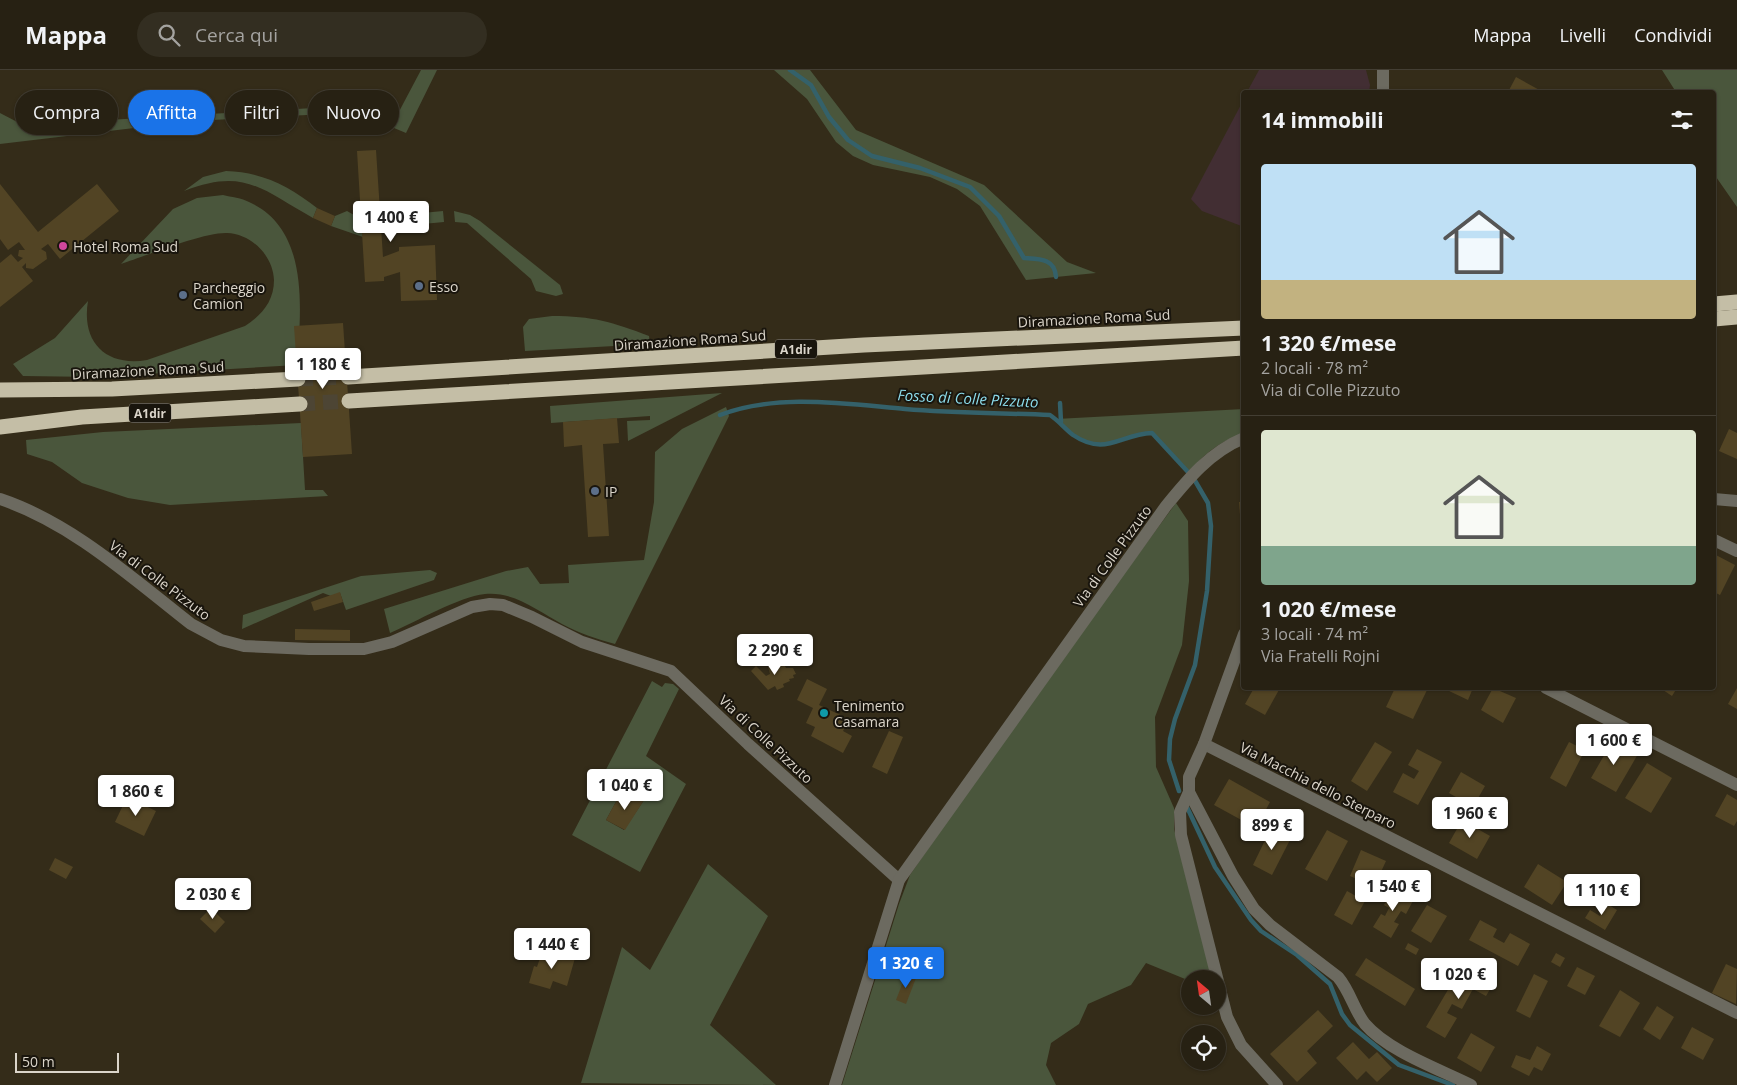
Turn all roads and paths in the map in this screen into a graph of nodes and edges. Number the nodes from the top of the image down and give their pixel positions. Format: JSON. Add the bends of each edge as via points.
{"nodes":[{"id":1,"x":1383,"y":70,"type":"edge"},
{"id":2,"x":1383,"y":90,"type":"edge"},
{"id":3,"x":1737,"y":302,"type":"edge"},
{"id":4,"x":1716,"y":304,"type":"edge"},
{"id":5,"x":1737,"y":317,"type":"edge"},
{"id":6,"x":1716,"y":318,"type":"edge"},
{"id":7,"x":1241,"y":328,"type":"edge"},
{"id":8,"x":1241,"y":348,"type":"edge"},
{"id":9,"x":348,"y":377,"type":"tunnel mouth"},
{"id":10,"x":298,"y":379,"type":"tunnel mouth"},
{"id":11,"x":0,"y":390,"type":"edge"},
{"id":12,"x":349,"y":401,"type":"tunnel mouth"},
{"id":13,"x":300,"y":404,"type":"tunnel mouth"},
{"id":14,"x":0,"y":427,"type":"edge"},
{"id":15,"x":1241,"y":440,"type":"edge"},
{"id":16,"x":0,"y":499,"type":"edge"},
{"id":17,"x":1716,"y":499,"type":"edge"},
{"id":18,"x":1737,"y":500,"type":"edge"},
{"id":19,"x":1716,"y":541,"type":"edge"},
{"id":20,"x":1737,"y":551,"type":"edge"},
{"id":21,"x":1241,"y":642,"type":"edge"},
{"id":22,"x":1550,"y":690,"type":"edge"},
{"id":23,"x":1204,"y":744,"type":"junction"},
{"id":24,"x":1737,"y":785,"type":"edge"},
{"id":25,"x":1189,"y":792,"type":"junction"},
{"id":26,"x":899,"y":880,"type":"junction"},
{"id":27,"x":1737,"y":1013,"type":"edge"},
{"id":28,"x":835,"y":1085,"type":"edge"},
{"id":29,"x":1277,"y":1085,"type":"edge"},
{"id":30,"x":1471,"y":1085,"type":"edge"}],
"edges":[{"from":1,"to":2,"type":"street"},
{"from":3,"to":4,"type":"highway"},
{"from":5,"to":6,"type":"highway"},
{"from":7,"to":9,"type":"highway","name":"Diramazione Roma Sud","number":"A1dir","via":[[864,345]]},
{"from":8,"to":12,"type":"highway","number":"A1dir"},
{"from":10,"to":11,"type":"highway","name":"Diramazione Roma Sud","number":"A1dir","via":[[112,389]]},
{"from":13,"to":14,"type":"highway","number":"A1dir","via":[[82,417]]},
{"from":15,"to":26,"type":"street","name":"Via di Colle Pizzuto","via":[[1220,450],[1196,470],[1166,506]]},
{"from":16,"to":26,"type":"street","name":"Via di Colle Pizzuto","via":[[72,535],[191,624],[232,644],[364,649],[392,642],[472,607],[496,604],[532,617],[582,642],[667,668]]},
{"from":17,"to":18,"type":"street"},
{"from":19,"to":20,"type":"street"},
{"from":21,"to":23,"type":"street"},
{"from":22,"to":24,"type":"street"},
{"from":23,"to":25,"type":"street","via":[[1189,777]]},
{"from":23,"to":27,"type":"street","name":"Via Macchia dello Sterparo"},
{"from":25,"to":29,"type":"street","via":[[1180,812],[1181,835],[1227,1017],[1238,1041]]},
{"from":25,"to":30,"type":"street","via":[[1233,876],[1258,913],[1338,978],[1364,1022],[1376,1034],[1398,1049]]},
{"from":26,"to":28,"type":"street","name":"Via di Colle Pizzuto"}]}
